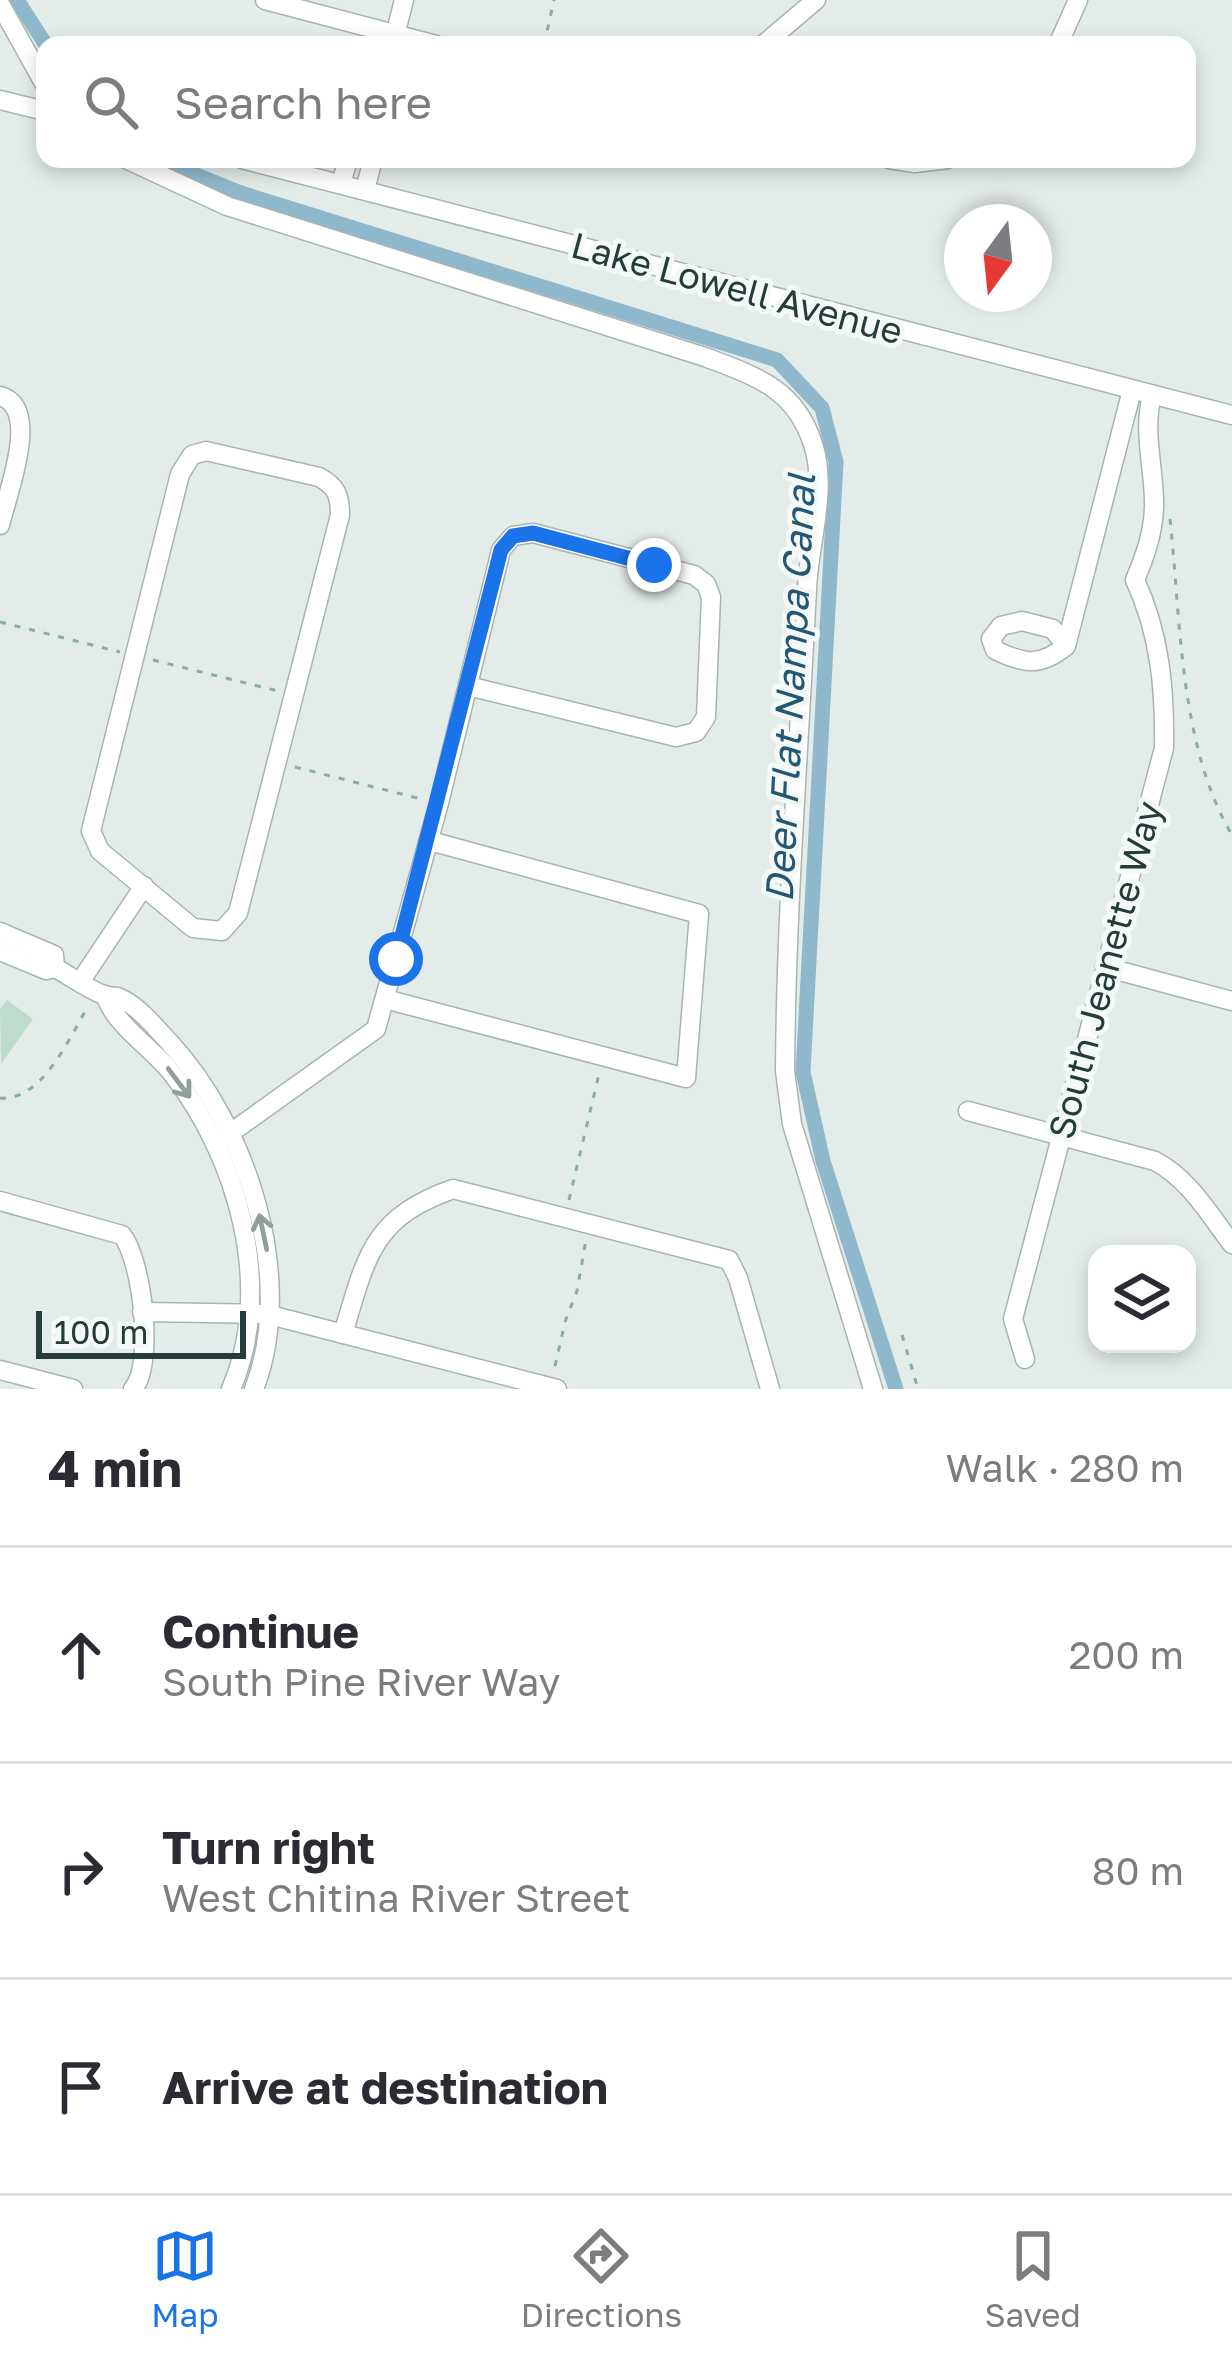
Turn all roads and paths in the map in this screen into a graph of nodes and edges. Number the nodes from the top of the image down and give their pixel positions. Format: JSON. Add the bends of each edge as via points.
{"nodes":[{"id":1,"x":265,"y":0,"type":"edge"},
{"id":2,"x":404,"y":0,"type":"edge"},
{"id":3,"x":554,"y":0,"type":"edge"},
{"id":4,"x":816,"y":0,"type":"edge"},
{"id":5,"x":1078,"y":0,"type":"edge"},
{"id":6,"x":0,"y":4,"type":"edge"},
{"id":7,"x":374,"y":36,"type":"edge"},
{"id":8,"x":394,"y":36,"type":"edge"},
{"id":9,"x":546,"y":36,"type":"edge"},
{"id":10,"x":774,"y":36,"type":"edge"},
{"id":11,"x":1062,"y":36,"type":"edge"},
{"id":12,"x":36,"y":69,"type":"edge"},
{"id":13,"x":0,"y":100,"type":"edge"},
{"id":14,"x":36,"y":109,"type":"edge"},
{"id":15,"x":145,"y":168,"type":"edge"},
{"id":16,"x":278,"y":168,"type":"edge"},
{"id":17,"x":345,"y":168,"type":"edge"},
{"id":18,"x":371,"y":168,"type":"edge"},
{"id":19,"x":341,"y":184,"type":"junction"},
{"id":20,"x":365,"y":190,"type":"junction"},
{"id":21,"x":1142,"y":393,"type":"junction"},
{"id":22,"x":0,"y":396,"type":"edge"},
{"id":23,"x":1232,"y":416,"type":"edge"},
{"id":24,"x":1168,"y":504,"type":"dead end"},
{"id":25,"x":0,"y":525,"type":"edge"},
{"id":26,"x":1066,"y":646,"type":"dead end"},
{"id":27,"x":468,"y":686,"type":"junction"},
{"id":28,"x":276,"y":762,"type":"junction"},
{"id":29,"x":439,"y":803,"type":"junction"},
{"id":30,"x":1232,"y":835,"type":"edge"},
{"id":31,"x":430,"y":841,"type":"junction"},
{"id":32,"x":144,"y":886,"type":"junction"},
{"id":33,"x":0,"y":932,"type":"edge"},
{"id":34,"x":0,"y":951,"type":"edge"},
{"id":35,"x":1105,"y":967,"type":"junction"},
{"id":36,"x":55,"y":968,"type":"junction"},
{"id":37,"x":80,"y":982,"type":"junction"},
{"id":38,"x":102,"y":994,"type":"junction"},
{"id":39,"x":385,"y":999,"type":"junction"},
{"id":40,"x":1232,"y":1001,"type":"edge"},
{"id":41,"x":600,"y":1073,"type":"dead end"},
{"id":42,"x":0,"y":1098,"type":"edge"},
{"id":43,"x":968,"y":1111,"type":"dead end"},
{"id":44,"x":1061,"y":1134,"type":"junction"},
{"id":45,"x":223,"y":1139,"type":"junction"},
{"id":46,"x":569,"y":1200,"type":"dead end"},
{"id":47,"x":0,"y":1201,"type":"edge"},
{"id":48,"x":587,"y":1239,"type":"dead end"},
{"id":49,"x":1232,"y":1244,"type":"edge"},
{"id":50,"x":142,"y":1312,"type":"junction"},
{"id":51,"x":259,"y":1314,"type":"junction"},
{"id":52,"x":343,"y":1334,"type":"junction"},
{"id":53,"x":902,"y":1335,"type":"dead end"},
{"id":54,"x":1025,"y":1359,"type":"dead end"},
{"id":55,"x":555,"y":1366,"type":"dead end"},
{"id":56,"x":0,"y":1370,"type":"edge"},
{"id":57,"x":73,"y":1389,"type":"edge"},
{"id":58,"x":133,"y":1389,"type":"edge"},
{"id":59,"x":231,"y":1389,"type":"edge"},
{"id":60,"x":254,"y":1389,"type":"edge"},
{"id":61,"x":556,"y":1389,"type":"edge"},
{"id":62,"x":770,"y":1389,"type":"edge"},
{"id":63,"x":873,"y":1389,"type":"edge"},
{"id":64,"x":918,"y":1389,"type":"edge"}],
"edges":[{"from":1,"to":7,"type":"street"},
{"from":2,"to":8,"type":"street"},
{"from":3,"to":9,"type":"path"},
{"from":4,"to":10,"type":"street"},
{"from":5,"to":11,"type":"street"},
{"from":6,"to":12,"type":"street"},
{"from":13,"to":14,"type":"street"},
{"from":15,"to":63,"type":"street","via":[[227,206],[706,357],[769,381],[796,410],[818,468],[785,1071],[793,1124]]},
{"from":16,"to":19,"type":"street","name":"Lake Lowell Avenue"},
{"from":17,"to":19,"type":"street"},
{"from":18,"to":20,"type":"street"},
{"from":19,"to":20,"type":"street","name":"Lake Lowell Avenue"},
{"from":20,"to":21,"type":"street","name":"Lake Lowell Avenue"},
{"from":21,"to":23,"type":"street","name":"Lake Lowell Avenue"},
{"from":21,"to":26,"type":"street"},
{"from":21,"to":35,"type":"street","name":"South Jeanette Way","via":[[1154,514],[1135,580],[1161,664],[1164,748]]},
{"from":22,"to":25,"type":"street","via":[[20,410],[22,431]]},
{"from":24,"to":30,"type":"path","via":[[1194,737]]},
{"from":27,"to":27,"type":"street","via":[[501,550],[513,536],[533,533],[706,584],[706,717],[696,732],[676,737]]},
{"from":27,"to":29,"type":"street"},
{"from":28,"to":29,"type":"path"},
{"from":28,"to":32,"type":"street","via":[[238,913],[222,931],[193,928]]},
{"from":28,"to":32,"type":"street","via":[[340,514],[337,490],[319,477],[218,452],[192,455],[180,474],[91,831]]},
{"from":29,"to":31,"type":"street"},
{"from":31,"to":39,"type":"street"},
{"from":31,"to":39,"type":"street","via":[[699,914],[686,1078]]},
{"from":32,"to":37,"type":"street"},
{"from":33,"to":36,"type":"street","via":[[54,956]]},
{"from":34,"to":36,"type":"street"},
{"from":35,"to":40,"type":"street"},
{"from":35,"to":44,"type":"street","name":"South Jeanette Way"},
{"from":36,"to":37,"type":"street"},
{"from":37,"to":38,"type":"street"},
{"from":38,"to":42,"type":"path","via":[[37,1083]]},
{"from":38,"to":45,"type":"street","via":[[120,997],[184,1058],[209,1093]]},
{"from":39,"to":45,"type":"street","via":[[376,1029]]},
{"from":41,"to":46,"type":"path"},
{"from":43,"to":44,"type":"street"},
{"from":44,"to":49,"type":"street","via":[[1172,1170]]},
{"from":44,"to":54,"type":"street","name":"South Jeanette Way","via":[[1013,1319]]},
{"from":45,"to":51,"type":"street","via":[[254,1194],[266,1243]]},
{"from":47,"to":50,"type":"street","via":[[122,1235],[133,1248]]},
{"from":48,"to":55,"type":"path"},
{"from":50,"to":51,"type":"street"},
{"from":50,"to":58,"type":"street","via":[[142,1379]]},
{"from":51,"to":52,"type":"street"},
{"from":51,"to":59,"type":"street"},
{"from":51,"to":60,"type":"street","via":[[267,1340]]},
{"from":52,"to":61,"type":"street"},
{"from":52,"to":62,"type":"street","via":[[379,1236],[418,1202],[453,1190],[729,1261]]},
{"from":53,"to":64,"type":"path"},
{"from":56,"to":57,"type":"street"}]}
